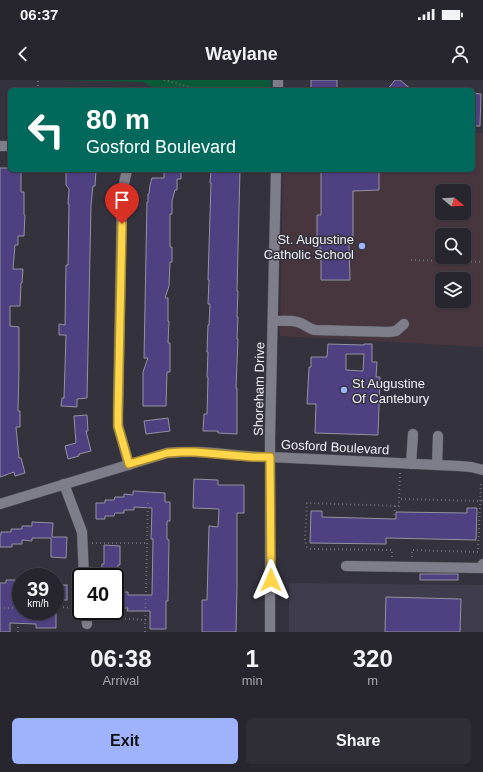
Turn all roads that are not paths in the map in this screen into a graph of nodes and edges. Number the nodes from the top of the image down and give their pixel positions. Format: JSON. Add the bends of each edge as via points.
{"nodes":[{"id":1,"x":127,"y":172,"type":"edge"},
{"id":2,"x":276,"y":172,"type":"edge"},
{"id":3,"x":273,"y":321,"type":"junction"},
{"id":4,"x":404,"y":324,"type":"dead end"},
{"id":5,"x":413,"y":434,"type":"dead end"},
{"id":6,"x":438,"y":436,"type":"dead end"},
{"id":7,"x":270,"y":457,"type":"junction"},
{"id":8,"x":129,"y":464,"type":"junction"},
{"id":9,"x":412,"y":464,"type":"junction"},
{"id":10,"x":437,"y":465,"type":"junction"},
{"id":11,"x":483,"y":470,"type":"edge"},
{"id":12,"x":64,"y":484,"type":"junction"},
{"id":13,"x":0,"y":504,"type":"edge"},
{"id":14,"x":346,"y":566,"type":"dead end"},
{"id":15,"x":482,"y":567,"type":"edge"},
{"id":16,"x":83,"y":568,"type":"edge"},
{"id":17,"x":270,"y":632,"type":"edge"}],
"edges":[{"from":1,"to":8,"type":"street","via":[[122,192],[118,426]]},
{"from":2,"to":3,"type":"street","name":"Shoreham Drive"},
{"from":3,"to":4,"type":"street","via":[[297,322],[310,330],[389,332],[396,331]]},
{"from":3,"to":7,"type":"street","name":"Shoreham Drive"},
{"from":5,"to":9,"type":"street"},
{"from":6,"to":10,"type":"street"},
{"from":7,"to":8,"type":"street","name":"Gosford Boulevard","via":[[181,452],[167,453]]},
{"from":7,"to":9,"type":"street","name":"Gosford Boulevard"},
{"from":7,"to":17,"type":"street","name":"Shoreham Drive"},
{"from":8,"to":12,"type":"street","name":"Gosford Boulevard"},
{"from":9,"to":10,"type":"street","name":"Gosford Boulevard"},
{"from":10,"to":11,"type":"street","name":"Gosford Boulevard"},
{"from":12,"to":13,"type":"street","name":"Gosford Boulevard"},
{"from":12,"to":16,"type":"street","via":[[82,532]]},
{"from":14,"to":15,"type":"street"}]}
